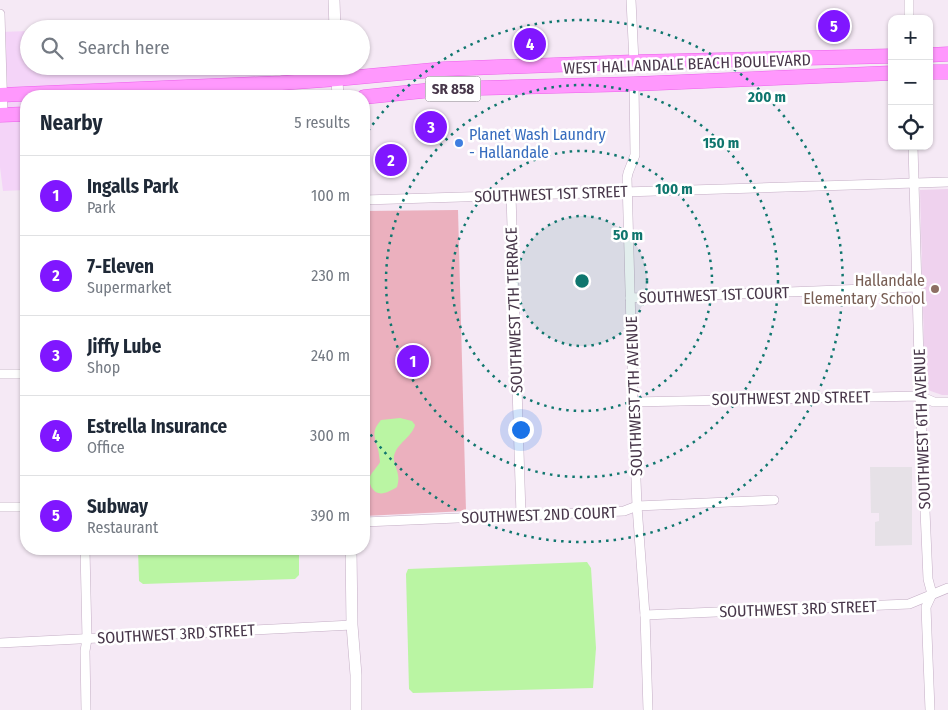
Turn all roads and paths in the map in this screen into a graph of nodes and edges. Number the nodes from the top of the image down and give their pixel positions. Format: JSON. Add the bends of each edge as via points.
{"nodes":[{"id":1,"x":334,"y":0,"type":"edge"},
{"id":2,"x":632,"y":0,"type":"edge"},
{"id":3,"x":908,"y":0,"type":"edge"},
{"id":4,"x":0,"y":14,"type":"edge"},
{"id":5,"x":909,"y":15,"type":"edge"},
{"id":6,"x":335,"y":20,"type":"edge"},
{"id":7,"x":0,"y":30,"type":"edge"},
{"id":8,"x":948,"y":54,"type":"edge"},
{"id":9,"x":933,"y":55,"type":"edge"},
{"id":10,"x":888,"y":56,"type":"edge"},
{"id":11,"x":672,"y":61,"type":"junction"},
{"id":12,"x":634,"y":62,"type":"junction"},
{"id":13,"x":370,"y":72,"type":"edge"},
{"id":14,"x":933,"y":72,"type":"edge"},
{"id":15,"x":948,"y":72,"type":"edge"},
{"id":16,"x":888,"y":74,"type":"edge"},
{"id":17,"x":319,"y":75,"type":"edge"},
{"id":18,"x":337,"y":75,"type":"edge"},
{"id":19,"x":634,"y":84,"type":"junction"},
{"id":20,"x":601,"y":85,"type":"junction"},
{"id":21,"x":218,"y":86,"type":"junction"},
{"id":22,"x":175,"y":90,"type":"edge"},
{"id":23,"x":212,"y":90,"type":"edge"},
{"id":24,"x":338,"y":90,"type":"edge"},
{"id":25,"x":1,"y":95,"type":"edge"},
{"id":26,"x":20,"y":95,"type":"edge"},
{"id":27,"x":370,"y":96,"type":"edge"},
{"id":28,"x":20,"y":114,"type":"edge"},
{"id":29,"x":1,"y":115,"type":"edge"},
{"id":30,"x":913,"y":150,"type":"edge"},
{"id":31,"x":948,"y":182,"type":"edge"},
{"id":32,"x":914,"y":183,"type":"junction"},
{"id":33,"x":628,"y":192,"type":"junction"},
{"id":34,"x":511,"y":195,"type":"junction"},
{"id":35,"x":370,"y":200,"type":"edge"},
{"id":36,"x":917,"y":287,"type":"junction"},
{"id":37,"x":630,"y":298,"type":"junction"},
{"id":38,"x":0,"y":374,"type":"edge"},
{"id":39,"x":20,"y":374,"type":"edge"},
{"id":40,"x":920,"y":396,"type":"junction"},
{"id":41,"x":633,"y":402,"type":"junction"},
{"id":42,"x":948,"y":402,"type":"edge"},
{"id":43,"x":774,"y":500,"type":"dead end"},
{"id":44,"x":637,"y":506,"type":"junction"},
{"id":45,"x":20,"y":507,"type":"edge"},
{"id":46,"x":0,"y":508,"type":"edge"},
{"id":47,"x":521,"y":515,"type":"junction"},
{"id":48,"x":370,"y":522,"type":"edge"},
{"id":49,"x":85,"y":555,"type":"edge"},
{"id":50,"x":351,"y":555,"type":"edge"},
{"id":51,"x":948,"y":588,"type":"edge"},
{"id":52,"x":932,"y":594,"type":"junction"},
{"id":53,"x":645,"y":615,"type":"junction"},
{"id":54,"x":352,"y":626,"type":"junction"},
{"id":55,"x":88,"y":639,"type":"junction"},
{"id":56,"x":0,"y":643,"type":"edge"},
{"id":57,"x":86,"y":710,"type":"edge"},
{"id":58,"x":356,"y":710,"type":"edge"},
{"id":59,"x":648,"y":710,"type":"edge"},
{"id":60,"x":930,"y":710,"type":"edge"}],
"edges":[{"from":1,"to":6,"type":"street"},
{"from":2,"to":12,"type":"street"},
{"from":3,"to":5,"type":"street"},
{"from":4,"to":7,"type":"street"},
{"from":7,"to":25,"type":"street"},
{"from":8,"to":9,"type":"main road"},
{"from":10,"to":11,"type":"main road","name":"WEST HALLANDALE BEACH BOULEVARD","number":"SR 858"},
{"from":11,"to":12,"type":"main road","name":"WEST HALLANDALE BEACH BOULEVARD","number":"SR 858"},
{"from":11,"to":19,"type":"main road","via":[[645,72]]},
{"from":12,"to":13,"type":"main road","name":"WEST HALLANDALE BEACH BOULEVARD","number":"SR 858"},
{"from":12,"to":20,"type":"main road","via":[[622,75]]},
{"from":14,"to":15,"type":"main road"},
{"from":16,"to":19,"type":"main road","name":"WEST HALLANDALE BEACH BOULEVARD","number":"SR 858"},
{"from":17,"to":21,"type":"main road","name":"WEST HALLANDALE BEACH BOULEVARD","number":"SR 858"},
{"from":18,"to":24,"type":"street"},
{"from":19,"to":20,"type":"main road","name":"WEST HALLANDALE BEACH BOULEVARD","number":"SR 858"},
{"from":19,"to":33,"type":"street","name":"SOUTHWEST 7TH AVENUE","via":[[635,155],[628,173]]},
{"from":20,"to":27,"type":"main road","name":"WEST HALLANDALE BEACH BOULEVARD","number":"SR 858","via":[[442,89]]},
{"from":21,"to":22,"type":"main road","name":"WEST HALLANDALE BEACH BOULEVARD","number":"SR 858"},
{"from":21,"to":23,"type":"main road"},
{"from":25,"to":26,"type":"main road","name":"WEST HALLANDALE BEACH BOULEVARD","number":"SR 858"},
{"from":25,"to":29,"type":"street"},
{"from":28,"to":29,"type":"main road"},
{"from":30,"to":32,"type":"street","name":"SOUTHWEST 6TH AVENUE"},
{"from":31,"to":32,"type":"street","name":"SOUTHWEST 1ST STREET"},
{"from":32,"to":33,"type":"street","name":"SOUTHWEST 1ST STREET"},
{"from":32,"to":36,"type":"street","name":"SOUTHWEST 6TH AVENUE"},
{"from":33,"to":34,"type":"street","name":"SOUTHWEST 1ST STREET"},
{"from":33,"to":37,"type":"street","name":"SOUTHWEST 7TH AVENUE"},
{"from":34,"to":35,"type":"street","name":"SOUTHWEST 1ST STREET"},
{"from":34,"to":47,"type":"street","name":"SOUTHWEST 7TH TERRACE"},
{"from":36,"to":37,"type":"street","name":"SOUTHWEST 1ST COURT"},
{"from":36,"to":40,"type":"street","name":"SOUTHWEST 6TH AVENUE"},
{"from":37,"to":41,"type":"street","name":"SOUTHWEST 7TH AVENUE"},
{"from":38,"to":39,"type":"street"},
{"from":40,"to":41,"type":"street","name":"SOUTHWEST 2ND STREET"},
{"from":40,"to":42,"type":"street","name":"SOUTHWEST 2ND STREET","via":[[934,402]]},
{"from":40,"to":52,"type":"street","name":"SOUTHWEST 6TH AVENUE","via":[[928,579]]},
{"from":41,"to":44,"type":"street","name":"SOUTHWEST 7TH AVENUE"},
{"from":43,"to":44,"type":"street","name":"SOUTHWEST 2ND COURT"},
{"from":44,"to":47,"type":"street","name":"SOUTHWEST 2ND COURT","via":[[624,511]]},
{"from":44,"to":53,"type":"street","name":"SOUTHWEST 7TH AVENUE"},
{"from":45,"to":46,"type":"street"},
{"from":47,"to":48,"type":"street","name":"SOUTHWEST 2ND COURT"},
{"from":49,"to":55,"type":"street"},
{"from":50,"to":54,"type":"street"},
{"from":51,"to":52,"type":"street","name":"SOUTHWEST 3RD STREET"},
{"from":52,"to":53,"type":"street","name":"SOUTHWEST 3RD STREET","via":[[909,604]]},
{"from":52,"to":60,"type":"street","name":"SOUTHWEST 6TH AVENUE","via":[[926,607]]},
{"from":53,"to":59,"type":"street","name":"SOUTHWEST 7TH AVENUE"},
{"from":54,"to":55,"type":"street","name":"SOUTHWEST 3RD STREET"},
{"from":54,"to":58,"type":"street"},
{"from":55,"to":56,"type":"street","name":"SOUTHWEST 3RD STREET"},
{"from":55,"to":57,"type":"street","via":[[85,651]]}]}
